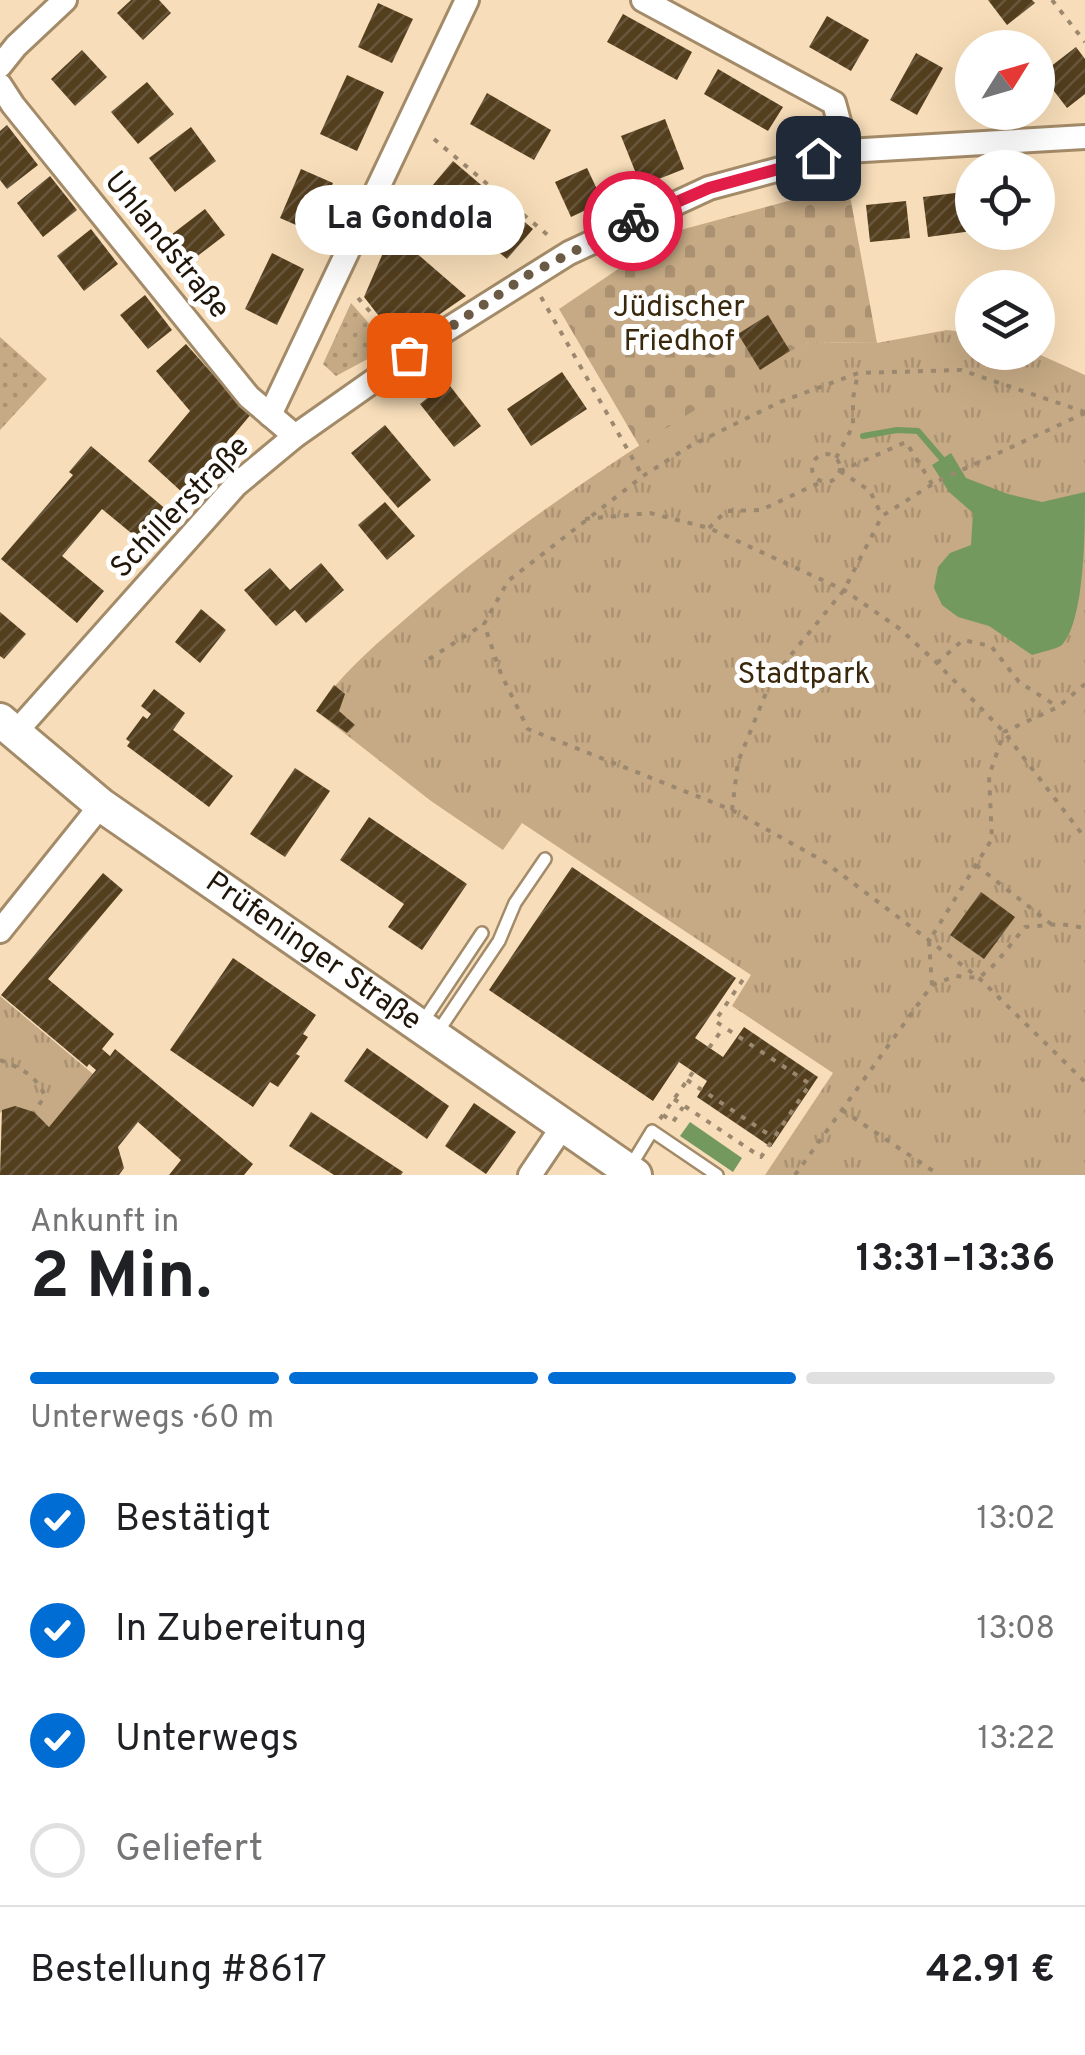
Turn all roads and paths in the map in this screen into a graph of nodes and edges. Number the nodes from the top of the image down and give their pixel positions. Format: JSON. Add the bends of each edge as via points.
{"nodes":[{"id":1,"x":65,"y":0,"type":"edge"},
{"id":2,"x":467,"y":0,"type":"edge"},
{"id":3,"x":643,"y":0,"type":"edge"},
{"id":4,"x":1052,"y":0,"type":"edge"},
{"id":5,"x":1085,"y":42,"type":"edge"},
{"id":6,"x":0,"y":66,"type":"edge"},
{"id":7,"x":0,"y":84,"type":"edge"},
{"id":8,"x":1085,"y":137,"type":"edge"},
{"id":9,"x":434,"y":139,"type":"dead end"},
{"id":10,"x":847,"y":150,"type":"junction"},
{"id":11,"x":569,"y":253,"type":"junction"},
{"id":12,"x":528,"y":275,"type":"junction"},
{"id":13,"x":358,"y":298,"type":"dead end"},
{"id":14,"x":409,"y":355,"type":"junction"},
{"id":15,"x":858,"y":373,"type":"junction"},
{"id":16,"x":270,"y":415,"type":"junction"},
{"id":17,"x":295,"y":436,"type":"junction"},
{"id":18,"x":836,"y":458,"type":"junction"},
{"id":19,"x":840,"y":470,"type":"junction"},
{"id":20,"x":643,"y":476,"type":"junction"},
{"id":21,"x":822,"y":481,"type":"junction"},
{"id":22,"x":934,"y":483,"type":"junction"},
{"id":23,"x":882,"y":516,"type":"junction"},
{"id":24,"x":585,"y":519,"type":"junction"},
{"id":25,"x":709,"y":528,"type":"junction"},
{"id":26,"x":844,"y":590,"type":"junction"},
{"id":27,"x":484,"y":624,"type":"junction"},
{"id":28,"x":429,"y":659,"type":"dead end"},
{"id":29,"x":938,"y":664,"type":"junction"},
{"id":30,"x":1085,"y":684,"type":"edge"},
{"id":31,"x":1058,"y":707,"type":"junction"},
{"id":32,"x":8,"y":726,"type":"edge"},
{"id":33,"x":1004,"y":732,"type":"junction"},
{"id":34,"x":101,"y":805,"type":"junction"},
{"id":35,"x":732,"y":810,"type":"junction"},
{"id":36,"x":1085,"y":838,"type":"edge"},
{"id":37,"x":545,"y":860,"type":"dead end"},
{"id":38,"x":976,"y":865,"type":"junction"},
{"id":39,"x":1052,"y":924,"type":"junction"},
{"id":40,"x":1085,"y":928,"type":"edge"},
{"id":41,"x":0,"y":932,"type":"edge"},
{"id":42,"x":482,"y":933,"type":"dead end"},
{"id":43,"x":930,"y":941,"type":"junction"},
{"id":44,"x":744,"y":978,"type":"dead end"},
{"id":45,"x":979,"y":978,"type":"junction"},
{"id":46,"x":932,"y":985,"type":"junction"},
{"id":47,"x":724,"y":1027,"type":"junction"},
{"id":48,"x":427,"y":1032,"type":"junction"},
{"id":49,"x":709,"y":1048,"type":"dead end"},
{"id":50,"x":0,"y":1060,"type":"edge"},
{"id":51,"x":693,"y":1072,"type":"dead end"},
{"id":52,"x":688,"y":1080,"type":"junction"},
{"id":53,"x":1085,"y":1082,"type":"edge"},
{"id":54,"x":674,"y":1099,"type":"junction"},
{"id":55,"x":684,"y":1106,"type":"junction"},
{"id":56,"x":842,"y":1110,"type":"junction"},
{"id":57,"x":34,"y":1112,"type":"dead end"},
{"id":58,"x":562,"y":1126,"type":"junction"},
{"id":59,"x":774,"y":1138,"type":"junction"},
{"id":60,"x":631,"y":1173,"type":"edge"},
{"id":61,"x":530,"y":1175,"type":"edge"},
{"id":62,"x":716,"y":1175,"type":"edge"},
{"id":63,"x":795,"y":1175,"type":"edge"},
{"id":64,"x":938,"y":1175,"type":"edge"}],
"edges":[{"from":1,"to":6,"type":"street"},
{"from":2,"to":16,"type":"street"},
{"from":3,"to":10,"type":"street","via":[[834,104]]},
{"from":4,"to":5,"type":"path"},
{"from":7,"to":16,"type":"street","name":"Uhlandstraße"},
{"from":8,"to":10,"type":"street","name":"Schillerstraße"},
{"from":9,"to":11,"type":"path"},
{"from":10,"to":11,"type":"street","name":"Schillerstraße","via":[[709,188]]},
{"from":11,"to":12,"type":"street","name":"Schillerstraße"},
{"from":12,"to":14,"type":"street","name":"Schillerstraße"},
{"from":12,"to":20,"type":"path"},
{"from":13,"to":14,"type":"path"},
{"from":14,"to":17,"type":"street","name":"Schillerstraße"},
{"from":15,"to":18,"type":"path","via":[[853,426]]},
{"from":15,"to":20,"type":"path","via":[[780,402]]},
{"from":15,"to":22,"type":"path","via":[[962,370],[1085,412]]},
{"from":16,"to":17,"type":"street","name":"Uhlandstraße"},
{"from":17,"to":32,"type":"street","name":"Schillerstraße","via":[[236,485]]},
{"from":18,"to":19,"type":"path"},
{"from":18,"to":21,"type":"path","via":[[816,458],[813,472]]},
{"from":19,"to":21,"type":"path"},
{"from":19,"to":22,"type":"path","via":[[906,442]]},
{"from":19,"to":23,"type":"path","via":[[870,491]]},
{"from":20,"to":24,"type":"path"},
{"from":21,"to":25,"type":"path","via":[[762,510],[726,512]]},
{"from":22,"to":23,"type":"path"},
{"from":23,"to":26,"type":"path"},
{"from":24,"to":25,"type":"path","via":[[650,513]]},
{"from":24,"to":27,"type":"path","via":[[508,581]]},
{"from":25,"to":26,"type":"path"},
{"from":26,"to":29,"type":"path"},
{"from":26,"to":35,"type":"path","via":[[772,678],[738,762]]},
{"from":27,"to":28,"type":"path"},
{"from":27,"to":35,"type":"path","via":[[528,729]]},
{"from":29,"to":31,"type":"path","via":[[963,640],[991,646],[1019,682]]},
{"from":29,"to":33,"type":"path"},
{"from":30,"to":31,"type":"path"},
{"from":31,"to":33,"type":"path"},
{"from":32,"to":34,"type":"street","name":"Prüfeninger Straße"},
{"from":33,"to":36,"type":"path"},
{"from":33,"to":38,"type":"path","via":[[989,776],[992,839]]},
{"from":34,"to":41,"type":"street"},
{"from":34,"to":48,"type":"street","name":"Prüfeninger Straße"},
{"from":35,"to":43,"type":"path","via":[[825,862]]},
{"from":37,"to":48,"type":"lane","via":[[499,941]]},
{"from":38,"to":39,"type":"path"},
{"from":38,"to":43,"type":"path"},
{"from":39,"to":40,"type":"path"},
{"from":39,"to":45,"type":"path","via":[[1025,927]]},
{"from":42,"to":48,"type":"lane"},
{"from":43,"to":45,"type":"path"},
{"from":43,"to":46,"type":"path"},
{"from":44,"to":47,"type":"path","via":[[716,1021]]},
{"from":45,"to":46,"type":"path","via":[[956,976]]},
{"from":45,"to":53,"type":"path"},
{"from":46,"to":56,"type":"path"},
{"from":47,"to":49,"type":"path"},
{"from":47,"to":59,"type":"path","via":[[810,1084]]},
{"from":48,"to":58,"type":"street","name":"Prüfeninger Straße"},
{"from":50,"to":57,"type":"path","via":[[38,1081],[45,1096]]},
{"from":51,"to":52,"type":"path"},
{"from":52,"to":54,"type":"path"},
{"from":52,"to":59,"type":"path"},
{"from":54,"to":55,"type":"path"},
{"from":54,"to":55,"type":"path","via":[[663,1115],[673,1122]]},
{"from":55,"to":59,"type":"path","via":[[761,1158]]},
{"from":56,"to":63,"type":"path"},
{"from":56,"to":64,"type":"path"},
{"from":58,"to":60,"type":"street","name":"Prüfeninger Straße"},
{"from":58,"to":61,"type":"street"},
{"from":60,"to":62,"type":"lane","via":[[652,1131]]}]}
